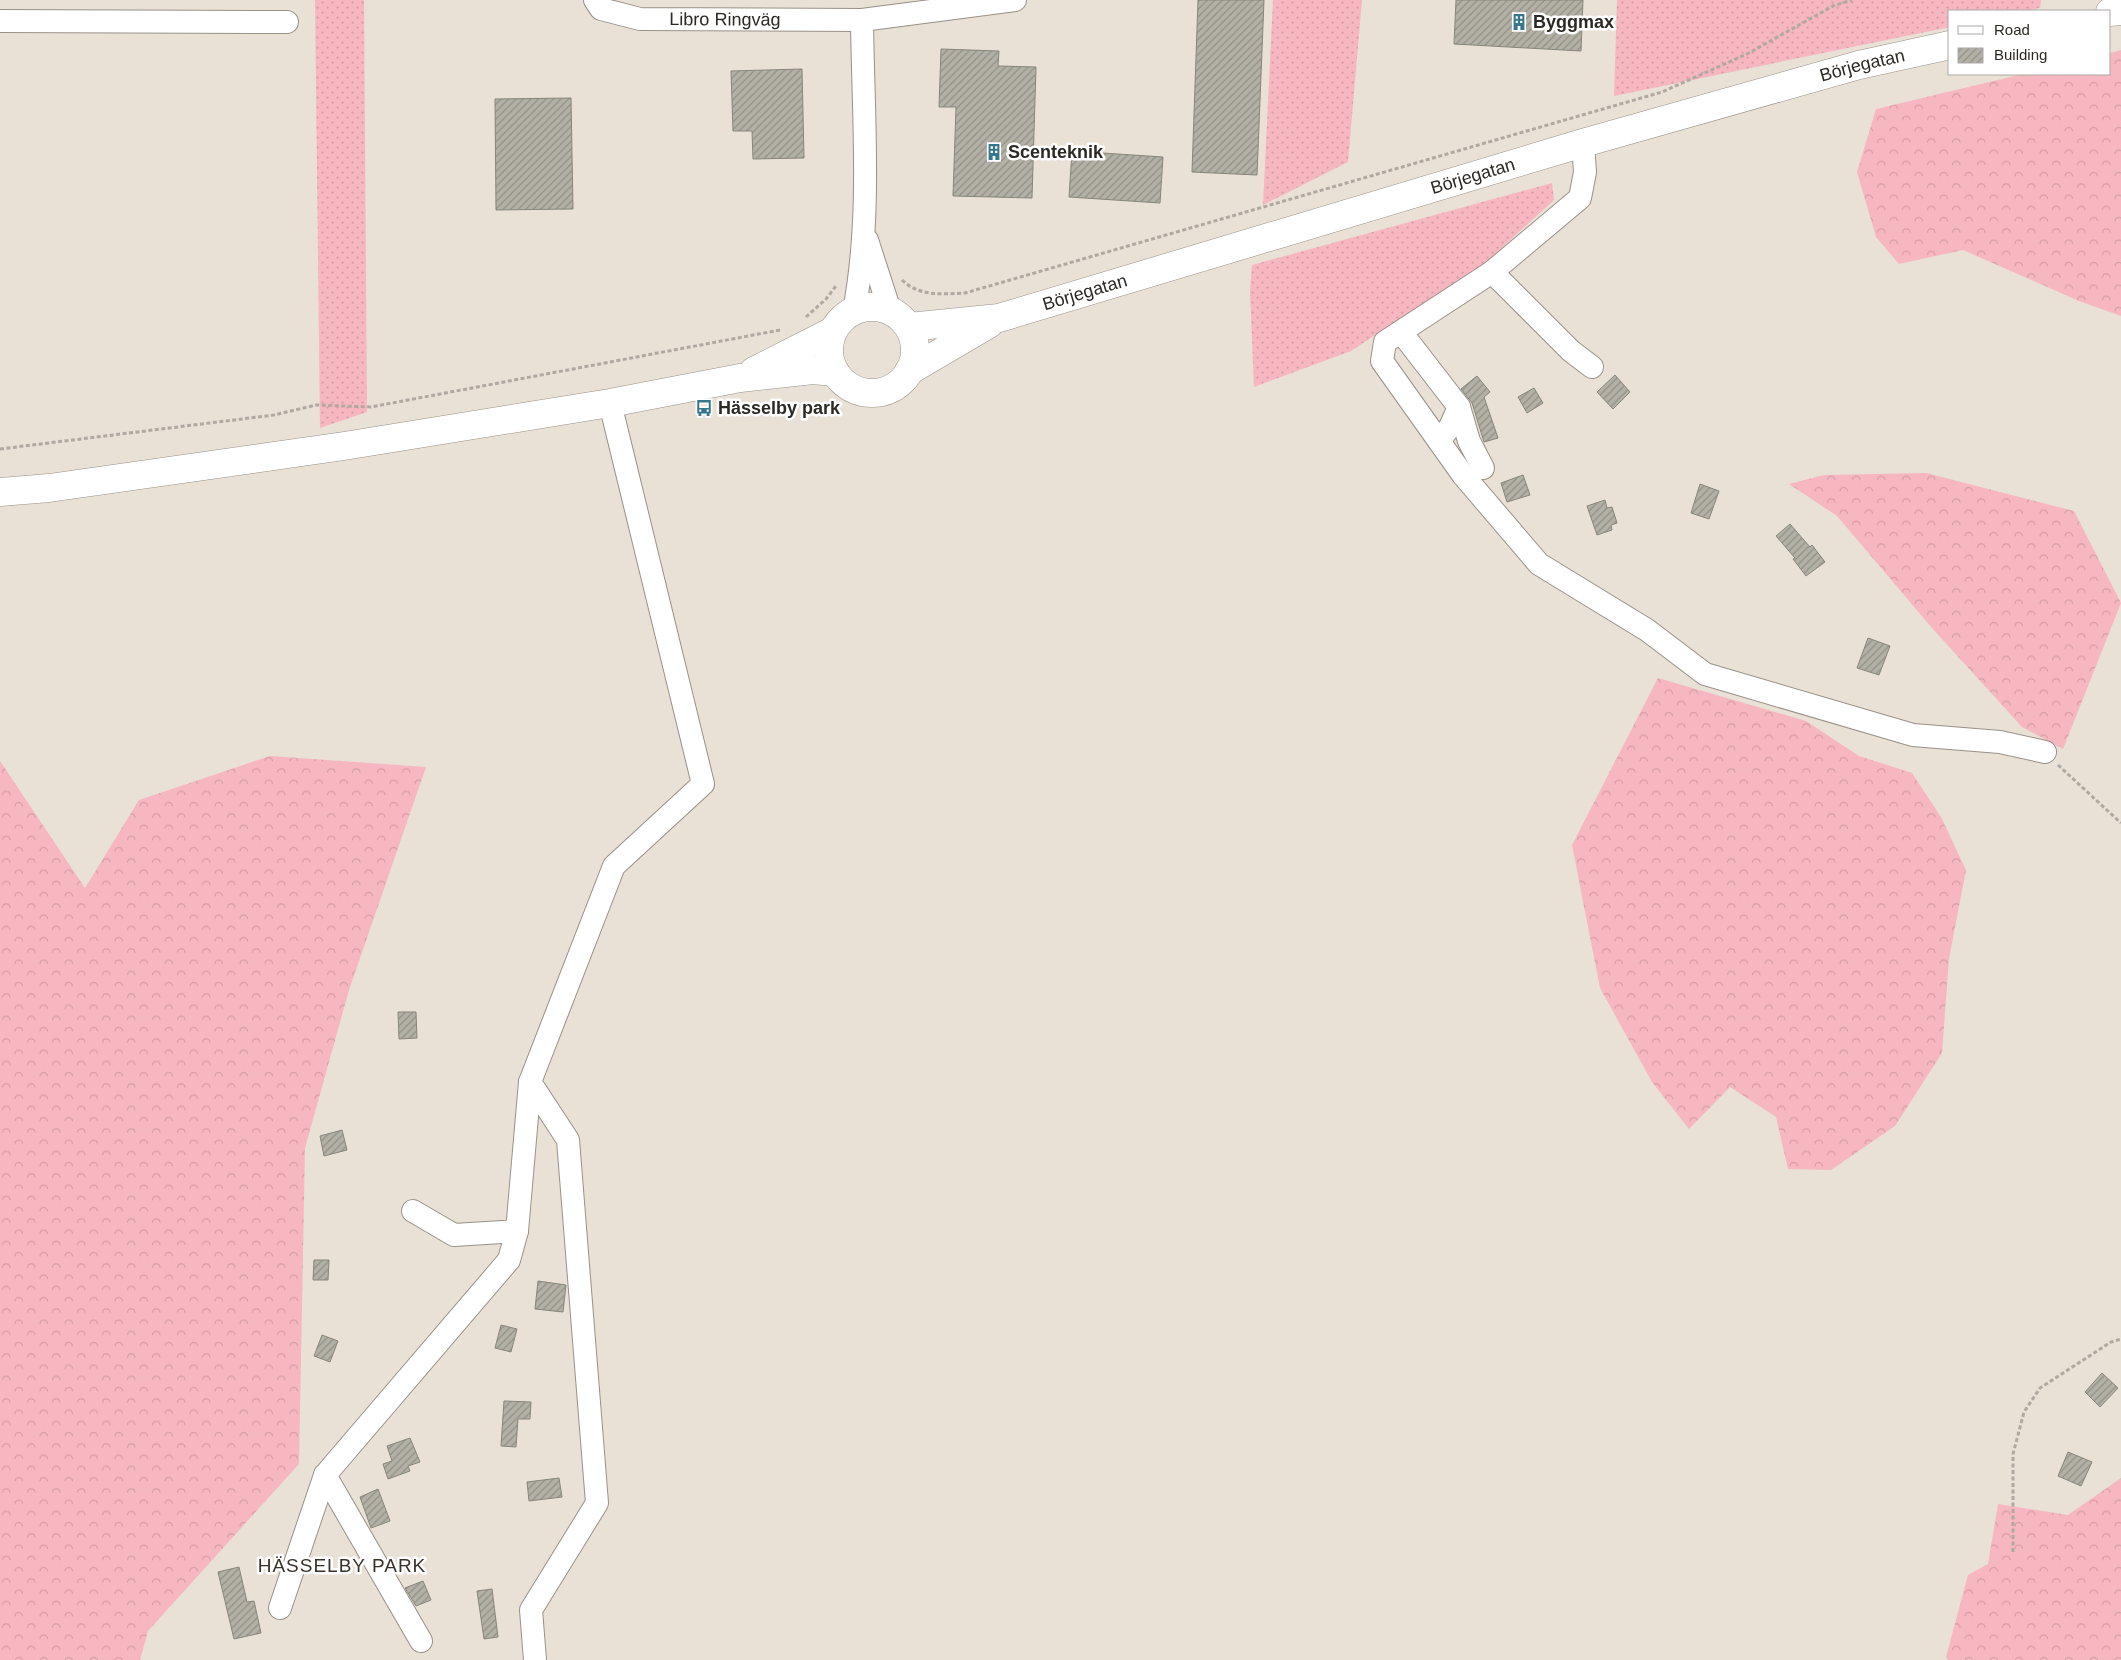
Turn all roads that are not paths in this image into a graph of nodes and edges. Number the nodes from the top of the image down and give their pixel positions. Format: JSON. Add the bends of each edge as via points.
{"nodes":[{"id":1,"x":595,"y":0,"type":"edge"},
{"id":2,"x":1015,"y":0,"type":"edge"},
{"id":3,"x":113,"y":10,"type":"edge"},
{"id":4,"x":862,"y":20,"type":"junction"},
{"id":5,"x":0,"y":21,"type":"edge"},
{"id":6,"x":287,"y":22,"type":"dead end"},
{"id":7,"x":1948,"y":45,"type":"edge"},
{"id":8,"x":1583,"y":143,"type":"junction"},
{"id":9,"x":864,"y":230,"type":"junction"},
{"id":10,"x":1492,"y":272,"type":"junction"},
{"id":11,"x":854,"y":310,"type":"junction"},
{"id":12,"x":999,"y":318,"type":"junction"},
{"id":13,"x":899,"y":319,"type":"junction"},
{"id":14,"x":833,"y":331,"type":"junction"},
{"id":15,"x":1401,"y":332,"type":"junction"},
{"id":16,"x":1592,"y":367,"type":"dead end"},
{"id":17,"x":909,"y":371,"type":"junction"},
{"id":18,"x":835,"y":372,"type":"junction"},
{"id":19,"x":740,"y":378,"type":"junction"},
{"id":20,"x":610,"y":403,"type":"junction"},
{"id":21,"x":1459,"y":407,"type":"junction"},
{"id":22,"x":1439,"y":441,"type":"junction"},
{"id":23,"x":1483,"y":468,"type":"dead end"},
{"id":24,"x":0,"y":492,"type":"edge"},
{"id":25,"x":2045,"y":752,"type":"road end"},
{"id":26,"x":530,"y":1082,"type":"junction"},
{"id":27,"x":414,"y":1211,"type":"dead end"},
{"id":28,"x":517,"y":1231,"type":"junction"},
{"id":29,"x":325,"y":1475,"type":"junction"},
{"id":30,"x":280,"y":1608,"type":"dead end"},
{"id":31,"x":421,"y":1641,"type":"dead end"},
{"id":32,"x":535,"y":1660,"type":"edge"}],
"edges":[{"from":1,"to":4,"type":"street","name":"Libro Ringväg","via":[[601,9],[640,20]]},
{"from":2,"to":4,"type":"street","name":"Libro Ringväg"},
{"from":3,"to":5,"type":"street"},
{"from":3,"to":6,"type":"street"},
{"from":4,"to":9,"type":"street"},
{"from":7,"to":8,"type":"main road","name":"Börjegatan","via":[[1859,65]]},
{"from":8,"to":10,"type":"street","via":[[1585,172],[1580,198]]},
{"from":8,"to":12,"type":"main road","name":"Börjegatan"},
{"from":9,"to":11,"type":"street"},
{"from":9,"to":13,"type":"street"},
{"from":10,"to":15,"type":"street"},
{"from":10,"to":16,"type":"street","via":[[1571,351]]},
{"from":11,"to":13,"type":"main road","via":[[866,307]]},
{"from":11,"to":14,"type":"main road"},
{"from":12,"to":13,"type":"main road","name":"Börjegatan"},
{"from":12,"to":17,"type":"main road","name":"Börjegatan"},
{"from":13,"to":17,"type":"main road","via":[[914,342],[914,357]]},
{"from":14,"to":18,"type":"main road","via":[[829,352]]},
{"from":14,"to":19,"type":"main road"},
{"from":15,"to":21,"type":"street"},
{"from":15,"to":22,"type":"street","via":[[1385,342],[1382,361]]},
{"from":17,"to":18,"type":"main road","via":[[887,390],[872,393],[845,383]]},
{"from":18,"to":19,"type":"main road","via":[[813,370]]},
{"from":19,"to":20,"type":"main road"},
{"from":20,"to":24,"type":"main road","via":[[344,446],[49,488]]},
{"from":20,"to":26,"type":"street","via":[[703,784],[614,866]]},
{"from":21,"to":22,"type":"street"},
{"from":21,"to":23,"type":"street","via":[[1469,441]]},
{"from":22,"to":25,"type":"street","via":[[1539,564],[1647,630],[1705,674],[1913,735],[2000,742]]},
{"from":26,"to":28,"type":"street"},
{"from":26,"to":32,"type":"street","via":[[568,1140],[597,1503],[531,1610]]},
{"from":27,"to":28,"type":"street","via":[[454,1235]]},
{"from":28,"to":29,"type":"street","via":[[508,1260]]},
{"from":29,"to":30,"type":"street"},
{"from":29,"to":31,"type":"street"}]}
